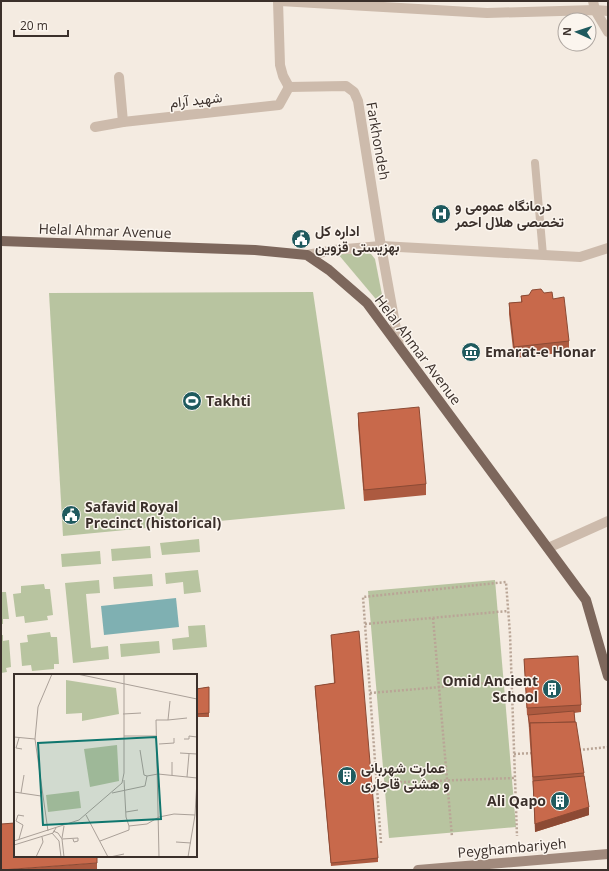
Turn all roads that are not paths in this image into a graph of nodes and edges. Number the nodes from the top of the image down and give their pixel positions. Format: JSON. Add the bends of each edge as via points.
{"nodes":[{"id":1,"x":279,"y":1,"type":"edge"},
{"id":2,"x":594,"y":5,"type":"edge"},
{"id":3,"x":608,"y":11,"type":"edge"},
{"id":4,"x":608,"y":32,"type":"edge"},
{"id":5,"x":119,"y":77,"type":"dead end"},
{"id":6,"x":289,"y":87,"type":"junction"},
{"id":7,"x":123,"y":122,"type":"junction"},
{"id":8,"x":95,"y":127,"type":"dead end"},
{"id":9,"x":535,"y":163,"type":"dead end"},
{"id":10,"x":1,"y":241,"type":"edge"},
{"id":11,"x":381,"y":246,"type":"junction"},
{"id":12,"x":608,"y":248,"type":"edge"},
{"id":13,"x":307,"y":255,"type":"junction"},
{"id":14,"x":543,"y":255,"type":"junction"},
{"id":15,"x":399,"y":346,"type":"junction"},
{"id":16,"x":608,"y":521,"type":"edge"},
{"id":17,"x":548,"y":548,"type":"junction"},
{"id":18,"x":608,"y":676,"type":"edge"},
{"id":19,"x":608,"y":854,"type":"edge"},
{"id":20,"x":418,"y":870,"type":"edge"}],
"edges":[{"from":1,"to":2,"type":"street","via":[[487,13]]},
{"from":1,"to":6,"type":"street","via":[[280,65]]},
{"from":2,"to":3,"type":"street"},
{"from":2,"to":4,"type":"street"},
{"from":5,"to":7,"type":"street"},
{"from":6,"to":7,"type":"street","name":"شهید آرام","via":[[279,105]]},
{"from":6,"to":11,"type":"street","name":"Farkhondeh","via":[[346,86],[354,92],[358,101]]},
{"from":7,"to":8,"type":"street","name":"شهید آرام"},
{"from":9,"to":14,"type":"lane"},
{"from":10,"to":13,"type":"main road","name":"Helal Ahmar Avenue","via":[[255,250]]},
{"from":11,"to":13,"type":"street"},
{"from":11,"to":14,"type":"street"},
{"from":11,"to":15,"type":"street","name":"Farkhondeh"},
{"from":12,"to":14,"type":"street","via":[[580,257]]},
{"from":13,"to":15,"type":"main road","name":"Helal Ahmar Avenue","via":[[329,270],[367,303]]},
{"from":15,"to":17,"type":"main road","name":"Helal Ahmar Avenue"},
{"from":16,"to":17,"type":"street"},
{"from":17,"to":18,"type":"main road","name":"Helal Ahmar Avenue","via":[[586,600]]},
{"from":19,"to":20,"type":"main road","name":"Peyghambariyeh"}]}
